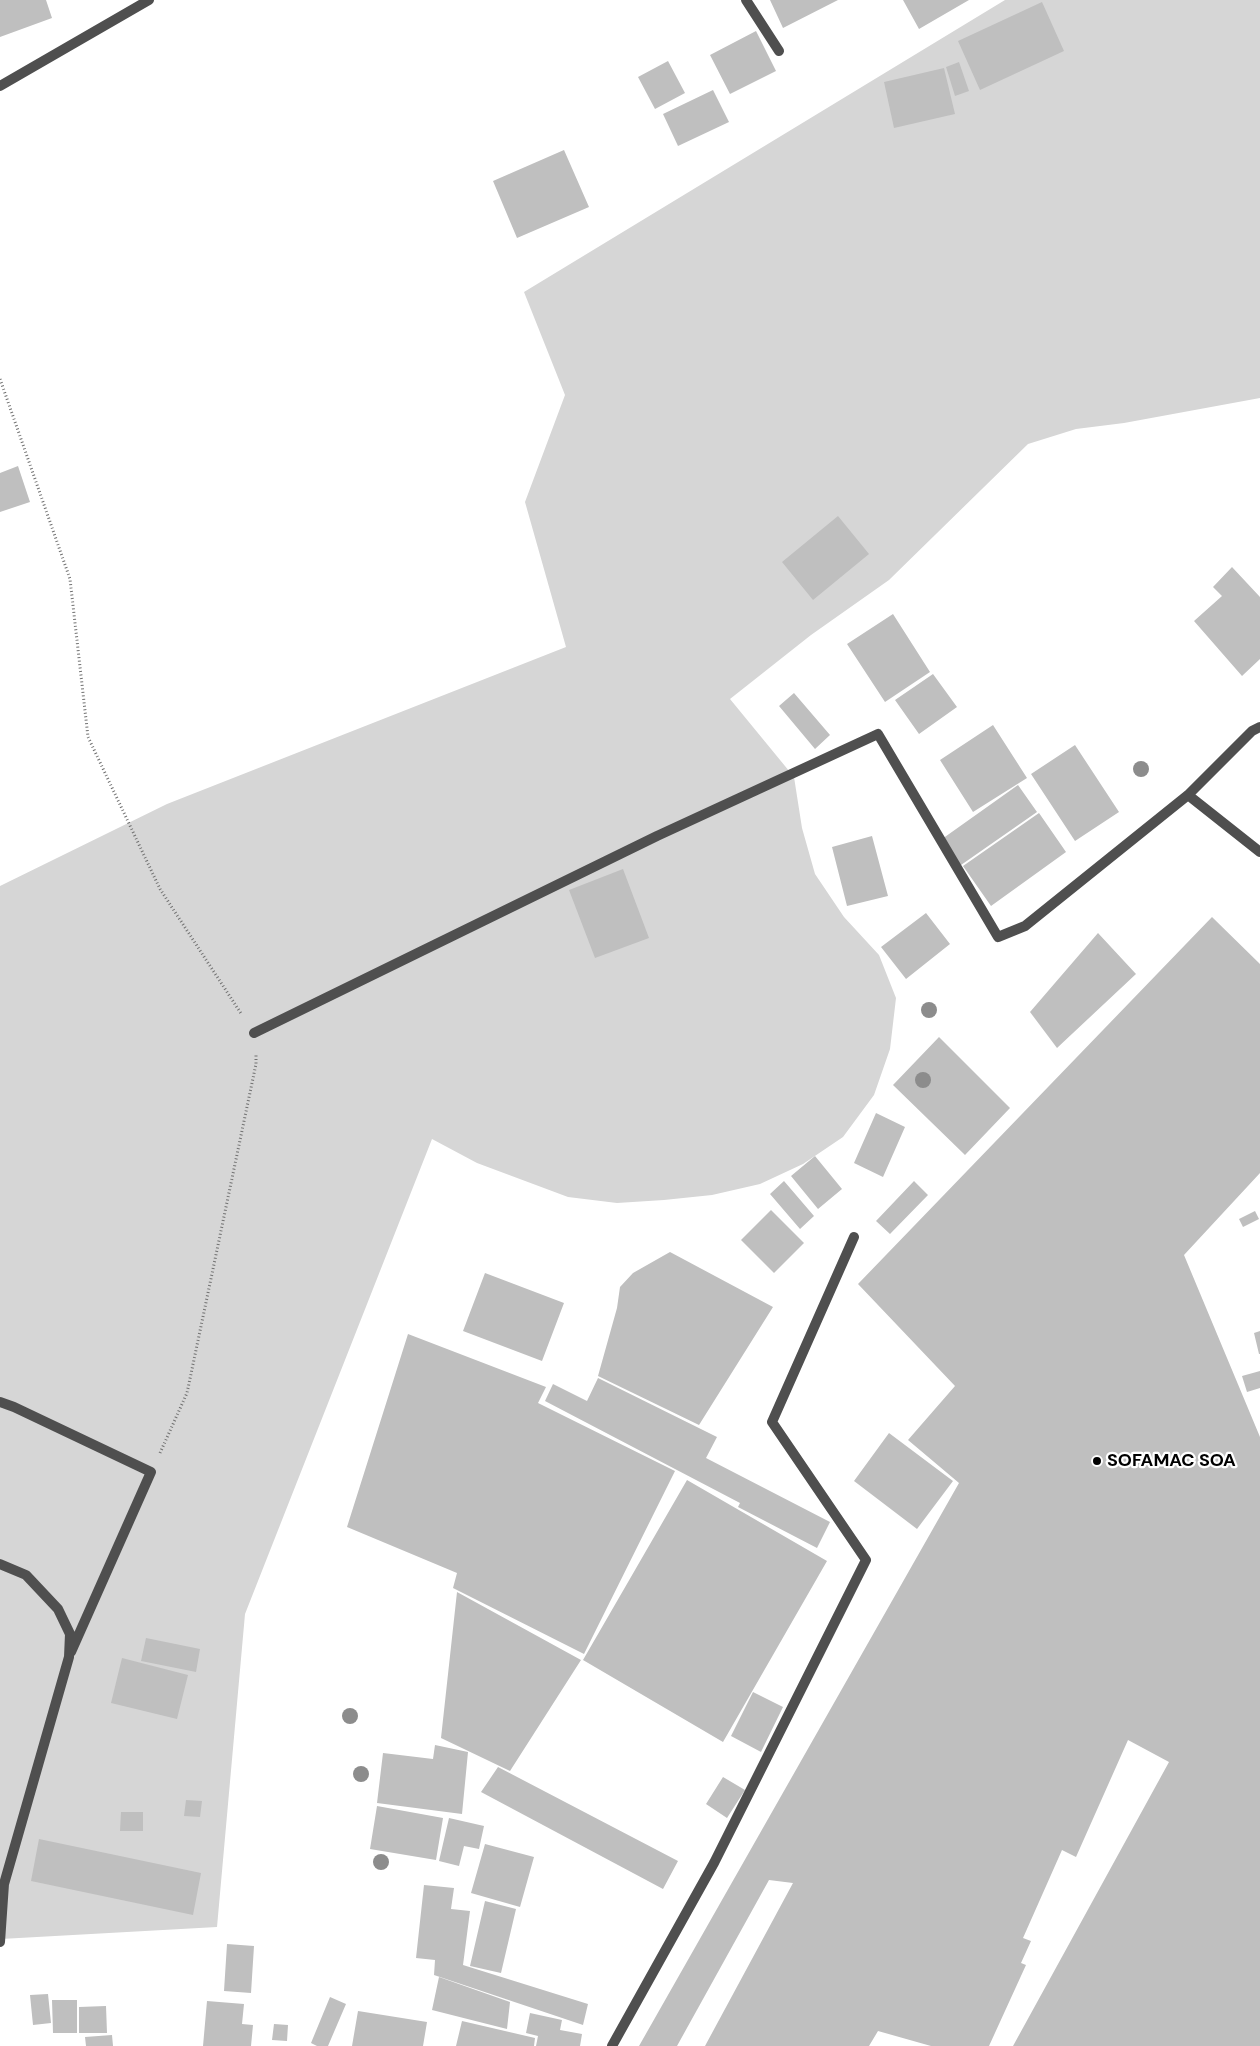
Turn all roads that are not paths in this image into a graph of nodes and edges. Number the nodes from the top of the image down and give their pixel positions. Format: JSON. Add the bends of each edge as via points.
{"nodes":[{"id":1,"x":149,"y":0,"type":"edge"},
{"id":2,"x":746,"y":0,"type":"edge"},
{"id":3,"x":779,"y":51,"type":"dead end"},
{"id":4,"x":0,"y":86,"type":"edge"},
{"id":5,"x":1260,"y":726,"type":"edge"},
{"id":6,"x":1188,"y":795,"type":"junction"},
{"id":7,"x":1260,"y":852,"type":"edge"},
{"id":8,"x":254,"y":1033,"type":"road end"},
{"id":9,"x":854,"y":1237,"type":"dead end"},
{"id":10,"x":0,"y":1402,"type":"edge"},
{"id":11,"x":0,"y":1564,"type":"edge"},
{"id":12,"x":69,"y":1657,"type":"junction"},
{"id":13,"x":0,"y":1942,"type":"edge"},
{"id":14,"x":612,"y":2046,"type":"edge"}],
"edges":[{"from":1,"to":4,"type":"street"},
{"from":2,"to":3,"type":"street"},
{"from":5,"to":6,"type":"street"},
{"from":6,"to":7,"type":"street"},
{"from":6,"to":8,"type":"street","via":[[1025,926],[998,938],[878,734],[657,836]]},
{"from":9,"to":14,"type":"street","via":[[772,1422],[866,1560],[714,1863]]},
{"from":10,"to":12,"type":"street","via":[[151,1472]]},
{"from":11,"to":12,"type":"street","via":[[26,1575],[58,1609],[70,1634]]},
{"from":12,"to":13,"type":"street","via":[[4,1884]]}]}
